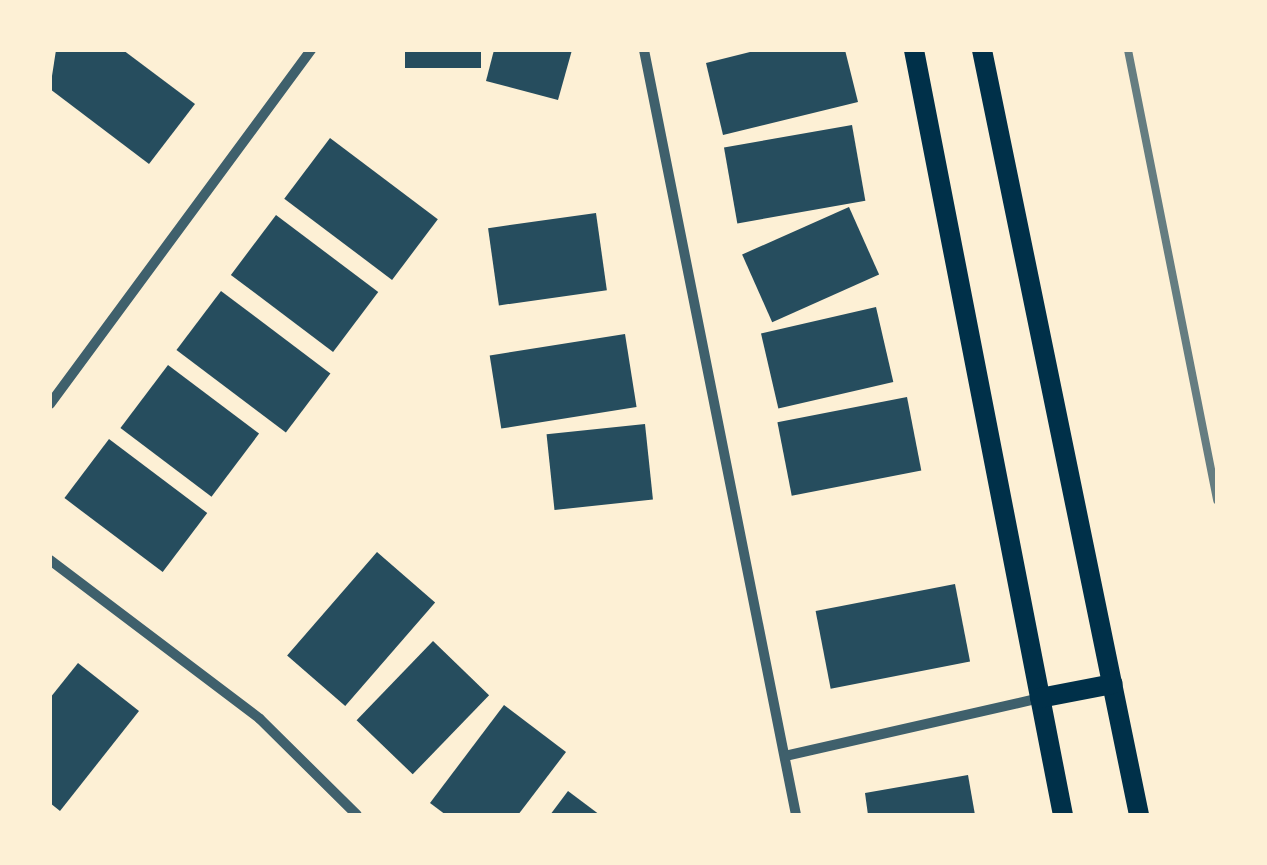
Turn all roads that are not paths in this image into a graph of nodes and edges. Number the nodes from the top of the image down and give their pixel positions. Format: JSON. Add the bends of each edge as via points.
{"nodes":[{"id":1,"x":311,"y":50,"type":"edge"},
{"id":2,"x":644,"y":50,"type":"edge"},
{"id":3,"x":914,"y":50,"type":"edge"},
{"id":4,"x":982,"y":50,"type":"edge"},
{"id":5,"x":50,"y":404,"type":"edge"},
{"id":6,"x":50,"y":560,"type":"edge"},
{"id":7,"x":1113,"y":684,"type":"junction"},
{"id":8,"x":1040,"y":698,"type":"junction"},
{"id":9,"x":785,"y":756,"type":"junction"},
{"id":10,"x":357,"y":815,"type":"edge"},
{"id":11,"x":796,"y":815,"type":"edge"},
{"id":12,"x":1063,"y":815,"type":"edge"},
{"id":13,"x":1140,"y":815,"type":"edge"}],
"edges":[{"from":1,"to":5,"type":"street"},
{"from":2,"to":9,"type":"street"},
{"from":3,"to":8,"type":"main road"},
{"from":4,"to":7,"type":"main road"},
{"from":6,"to":10,"type":"street","via":[[260,719]]},
{"from":7,"to":8,"type":"main road"},
{"from":7,"to":13,"type":"main road"},
{"from":8,"to":9,"type":"street"},
{"from":8,"to":12,"type":"main road"},
{"from":9,"to":11,"type":"street"}]}
